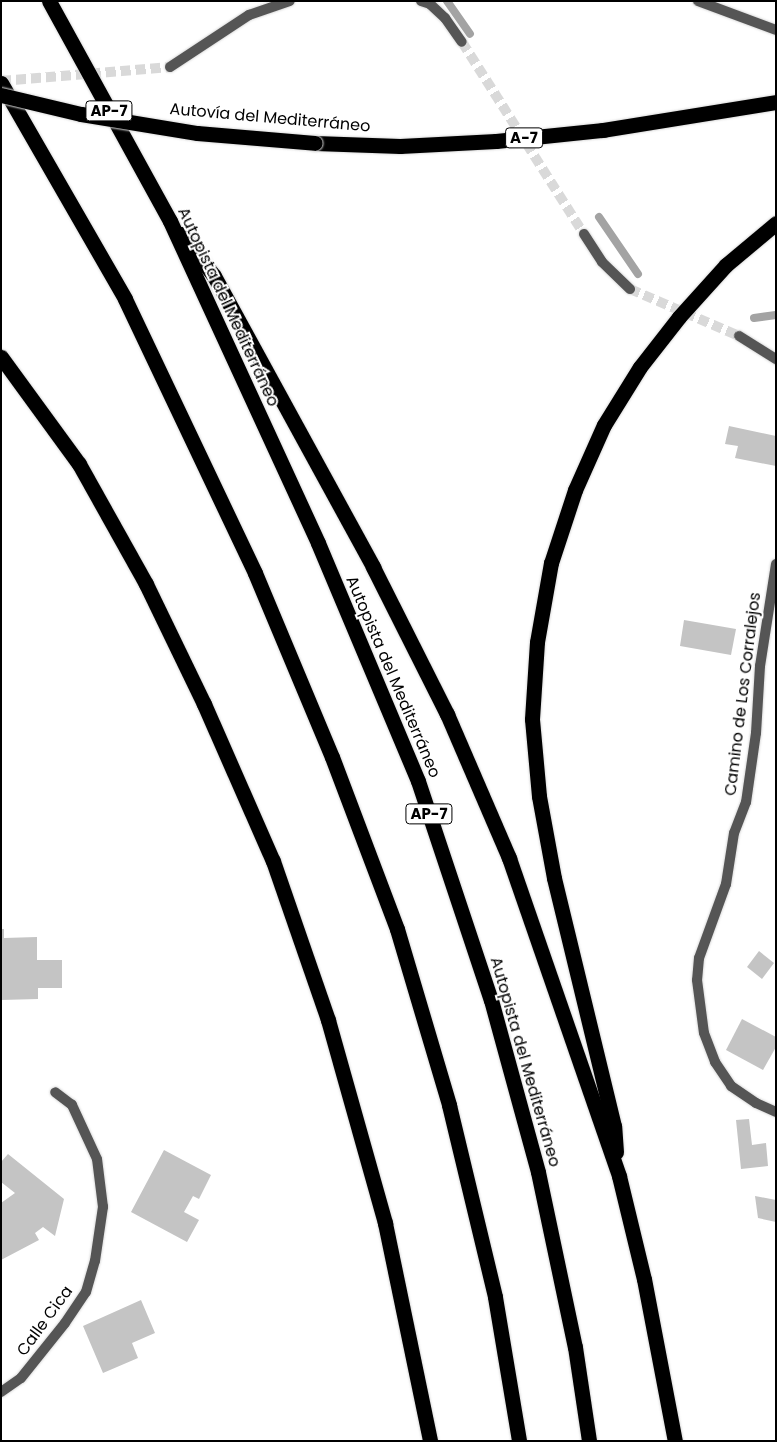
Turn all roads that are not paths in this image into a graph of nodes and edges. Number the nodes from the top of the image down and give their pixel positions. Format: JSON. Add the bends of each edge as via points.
{"nodes":[{"id":1,"x":49,"y":1,"type":"edge"},
{"id":2,"x":290,"y":1,"type":"edge"},
{"id":3,"x":421,"y":1,"type":"edge"},
{"id":4,"x":698,"y":1,"type":"edge"},
{"id":5,"x":776,"y":30,"type":"edge"},
{"id":6,"x":462,"y":42,"type":"tunnel mouth"},
{"id":7,"x":170,"y":68,"type":"tunnel mouth"},
{"id":8,"x":1,"y":83,"type":"edge"},
{"id":9,"x":1,"y":95,"type":"edge"},
{"id":10,"x":776,"y":102,"type":"edge"},
{"id":11,"x":170,"y":221,"type":"junction"},
{"id":12,"x":776,"y":223,"type":"edge"},
{"id":13,"x":584,"y":234,"type":"tunnel mouth"},
{"id":14,"x":630,"y":289,"type":"tunnel mouth"},
{"id":15,"x":739,"y":336,"type":"tunnel mouth"},
{"id":16,"x":1,"y":357,"type":"edge"},
{"id":17,"x":776,"y":359,"type":"edge"},
{"id":18,"x":776,"y":564,"type":"edge"},
{"id":19,"x":55,"y":1092,"type":"dead end"},
{"id":20,"x":776,"y":1112,"type":"edge"},
{"id":21,"x":619,"y":1176,"type":"junction"},
{"id":22,"x":1,"y":1392,"type":"edge"},
{"id":23,"x":430,"y":1441,"type":"edge"},
{"id":24,"x":519,"y":1441,"type":"edge"},
{"id":25,"x":589,"y":1441,"type":"edge"},
{"id":26,"x":675,"y":1441,"type":"edge"}],
"edges":[{"from":1,"to":11,"type":"highway","name":"Autopista del Mediterráneo","number":"AP-7"},
{"from":2,"to":7,"type":"street","via":[[250,15]]},
{"from":3,"to":6,"type":"street","via":[[440,13]]},
{"from":4,"to":5,"type":"street"},
{"from":8,"to":24,"type":"highway","via":[[125,299],[255,573],[339,776],[396,929],[450,1105],[495,1297]]},
{"from":9,"to":10,"type":"highway","name":"Autovía del Mediterráneo","number":"A-7","bridge":true,"via":[[82,114],[197,133],[400,146],[496,141],[714,114]]},
{"from":11,"to":21,"type":"highway","via":[[214,276],[373,567],[447,714],[509,858]]},
{"from":11,"to":25,"type":"highway","name":"Autopista del Mediterráneo","number":"AP-7","via":[[318,543],[418,781],[491,1000],[538,1172],[575,1347]]},
{"from":12,"to":21,"type":"highway","via":[[726,265],[679,317],[640,367],[604,425],[575,490],[551,563],[537,642],[532,719],[539,796],[554,878],[614,1126]]},
{"from":13,"to":14,"type":"street","via":[[602,262]]},
{"from":15,"to":17,"type":"street"},
{"from":16,"to":23,"type":"highway","via":[[79,464],[146,584],[204,704],[273,861],[328,1020],[382,1214]]},
{"from":18,"to":20,"type":"street","name":"Camino de Los Corralejos","via":[[760,666],[756,733],[746,802],[734,833],[726,884],[699,958],[698,1001],[704,1033],[715,1062],[731,1086]]},
{"from":19,"to":22,"type":"street","name":"Calle Cica","via":[[72,1105],[97,1159],[103,1207],[95,1261],[86,1292],[65,1324],[21,1378]]},
{"from":21,"to":26,"type":"highway","via":[[644,1279]]}]}
